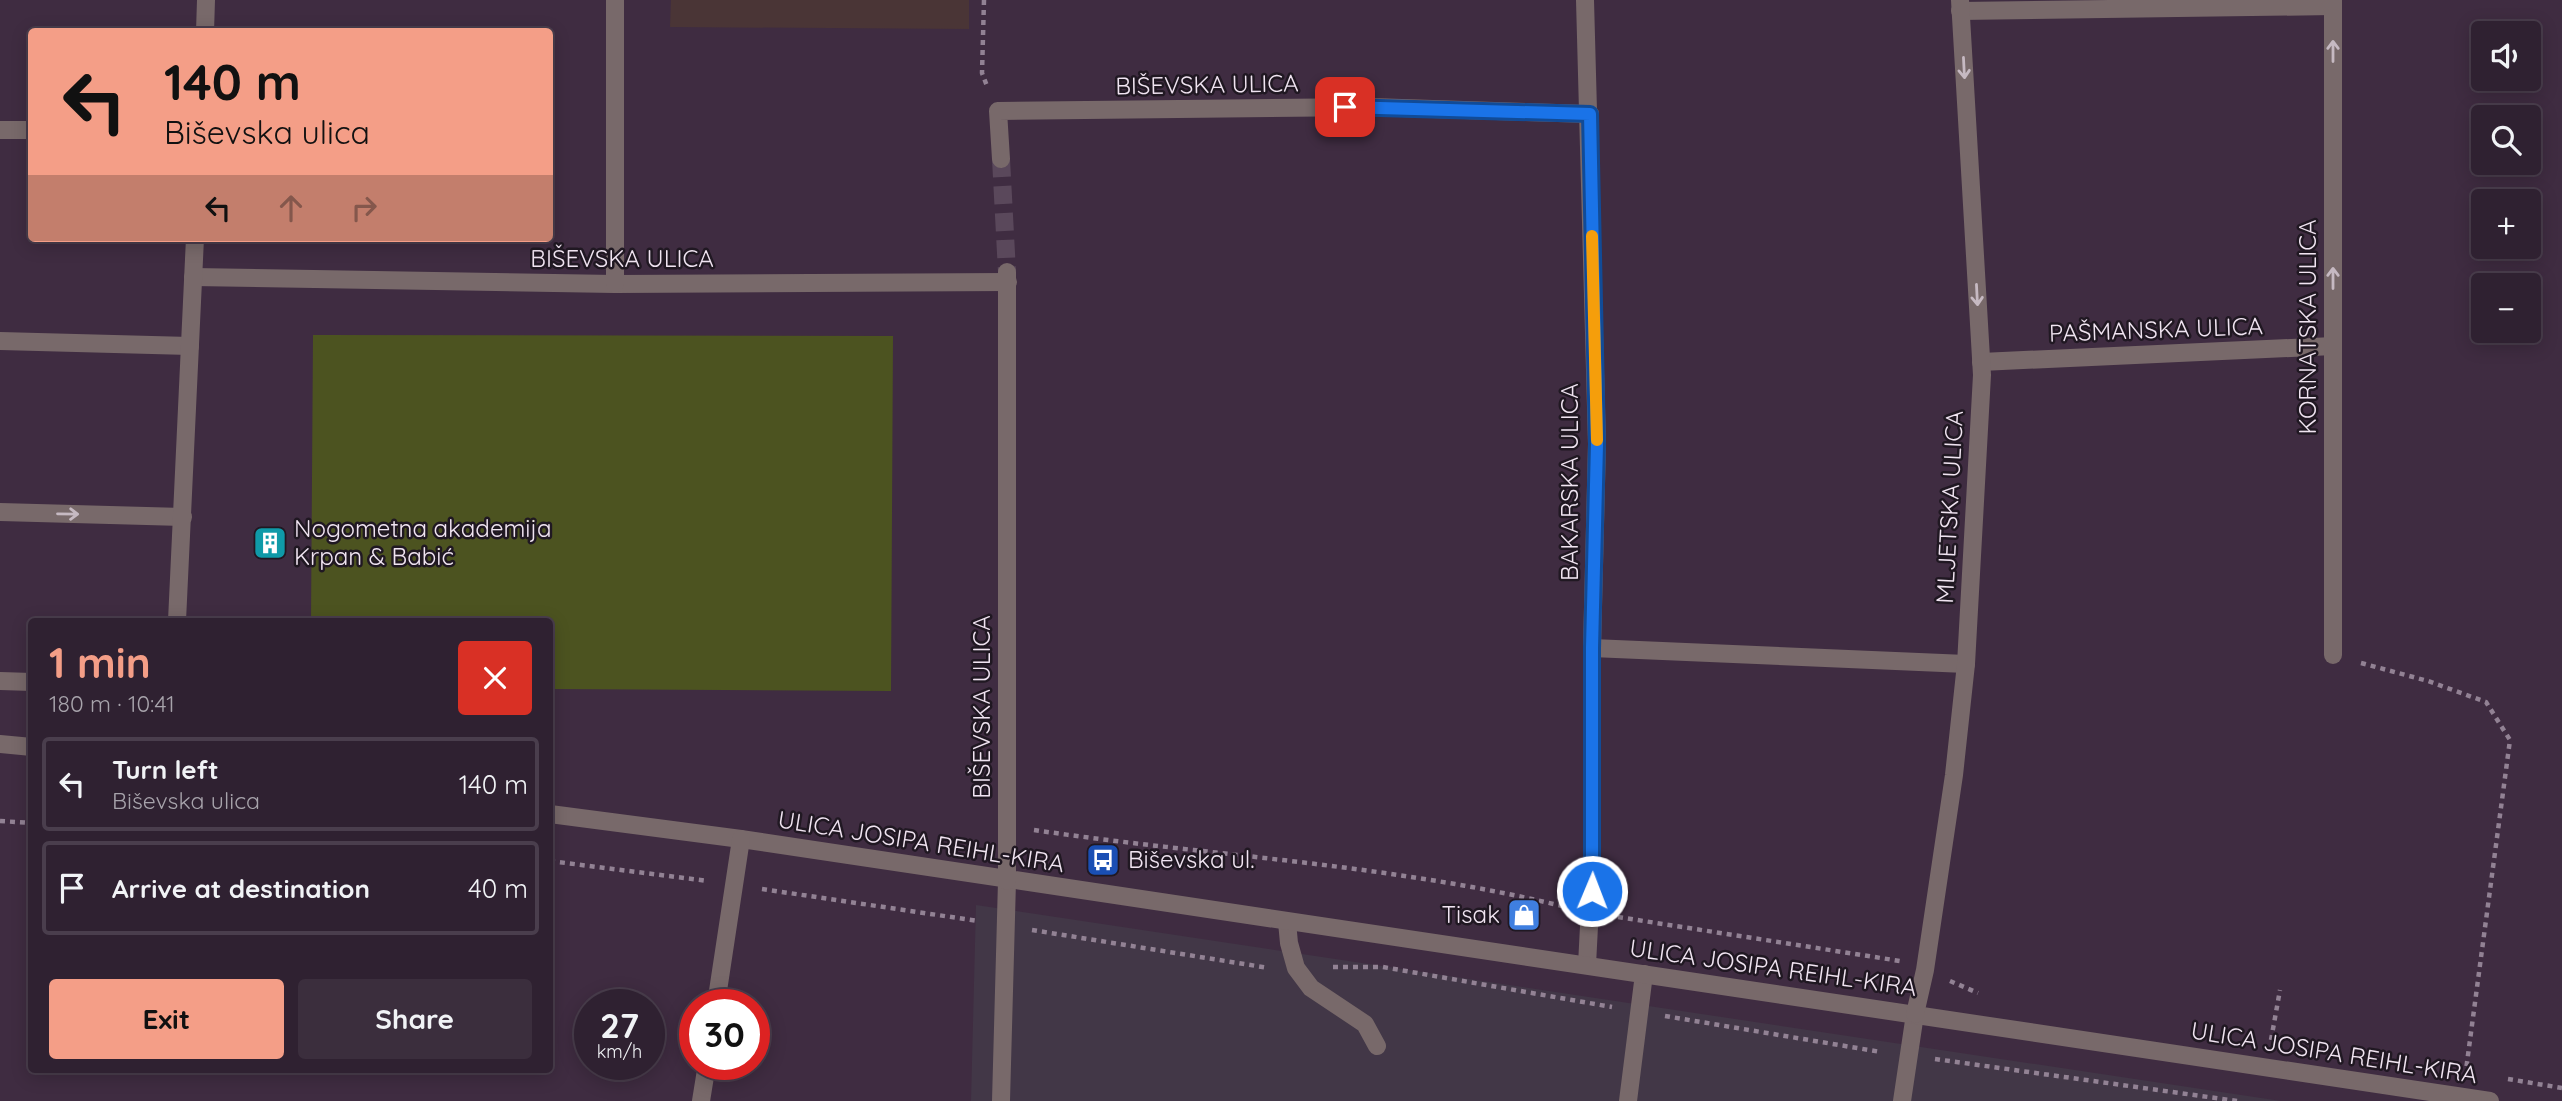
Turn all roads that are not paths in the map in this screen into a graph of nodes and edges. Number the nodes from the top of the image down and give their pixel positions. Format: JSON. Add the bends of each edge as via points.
{"nodes":[{"id":1,"x":206,"y":0,"type":"edge"},
{"id":2,"x":615,"y":0,"type":"edge"},
{"id":3,"x":1585,"y":0,"type":"edge"},
{"id":4,"x":2333,"y":3,"type":"edge"},
{"id":5,"x":1960,"y":6,"type":"edge"},
{"id":6,"x":205,"y":28,"type":"edge"},
{"id":7,"x":1590,"y":114,"type":"junction"},
{"id":8,"x":0,"y":130,"type":"edge"},
{"id":9,"x":28,"y":130,"type":"edge"},
{"id":10,"x":1001,"y":159,"type":"tunnel mouth"},
{"id":11,"x":195,"y":242,"type":"edge"},
{"id":12,"x":193,"y":277,"type":"junction"},
{"id":13,"x":615,"y":284,"type":"junction"},
{"id":14,"x":0,"y":341,"type":"edge"},
{"id":15,"x":190,"y":345,"type":"junction"},
{"id":16,"x":2333,"y":346,"type":"junction"},
{"id":17,"x":1981,"y":362,"type":"junction"},
{"id":18,"x":0,"y":512,"type":"edge"},
{"id":19,"x":183,"y":517,"type":"junction"},
{"id":20,"x":177,"y":618,"type":"edge"},
{"id":21,"x":1592,"y":648,"type":"junction"},
{"id":22,"x":2333,"y":655,"type":"road end"},
{"id":23,"x":1966,"y":664,"type":"junction"},
{"id":24,"x":0,"y":681,"type":"edge"},
{"id":25,"x":28,"y":682,"type":"edge"},
{"id":26,"x":0,"y":744,"type":"edge"},
{"id":27,"x":28,"y":747,"type":"edge"},
{"id":28,"x":553,"y":814,"type":"edge"},
{"id":29,"x":741,"y":839,"type":"junction"},
{"id":30,"x":1007,"y":881,"type":"junction"},
{"id":31,"x":1287,"y":922,"type":"junction"},
{"id":32,"x":1587,"y":965,"type":"junction"},
{"id":33,"x":1644,"y":974,"type":"junction"},
{"id":34,"x":718,"y":989,"type":"edge"},
{"id":35,"x":1916,"y":1014,"type":"junction"},
{"id":36,"x":1377,"y":1046,"type":"dead end"},
{"id":37,"x":704,"y":1080,"type":"edge"},
{"id":38,"x":701,"y":1101,"type":"edge"},
{"id":39,"x":1001,"y":1101,"type":"edge"},
{"id":40,"x":1628,"y":1101,"type":"edge"},
{"id":41,"x":1902,"y":1101,"type":"edge"},
{"id":42,"x":2490,"y":1101,"type":"edge"}],
"edges":[{"from":1,"to":6,"type":"street"},
{"from":2,"to":13,"type":"street"},
{"from":3,"to":7,"type":"street","name":"BAKARSKA ULICA"},
{"from":4,"to":5,"type":"street"},
{"from":16,"to":4,"type":"street","name":"KORNATSKA ULICA","one_way":true},
{"from":5,"to":17,"type":"street","name":"MLJETSKA ULICA","one_way":true},
{"from":7,"to":10,"type":"street","name":"BIŠEVSKA ULICA","via":[[1371,107],[998,111]]},
{"from":7,"to":21,"type":"street","name":"BAKARSKA ULICA","via":[[1597,444]]},
{"from":8,"to":9,"type":"street"},
{"from":11,"to":12,"type":"street"},
{"from":12,"to":13,"type":"street","name":"BIŠEVSKA ULICA"},
{"from":12,"to":15,"type":"street"},
{"from":13,"to":30,"type":"street","name":"BIŠEVSKA ULICA","via":[[1007,277]]},
{"from":14,"to":15,"type":"street"},
{"from":15,"to":19,"type":"street"},
{"from":16,"to":17,"type":"street","name":"PAŠMANSKA ULICA"},
{"from":16,"to":22,"type":"street","name":"KORNATSKA ULICA"},
{"from":17,"to":23,"type":"street","name":"MLJETSKA ULICA"},
{"from":18,"to":19,"type":"street","one_way":true},
{"from":19,"to":20,"type":"street"},
{"from":21,"to":23,"type":"street"},
{"from":21,"to":32,"type":"street","name":"BAKARSKA ULICA"},
{"from":23,"to":35,"type":"street","name":"MLJETSKA ULICA","via":[[1954,775]]},
{"from":24,"to":25,"type":"street"},
{"from":26,"to":27,"type":"street"},
{"from":28,"to":29,"type":"street","name":"ULICA JOSIPA REIHL-KIRA"},
{"from":29,"to":30,"type":"street","name":"ULICA JOSIPA REIHL-KIRA"},
{"from":29,"to":34,"type":"street"},
{"from":30,"to":31,"type":"street","name":"ULICA JOSIPA REIHL-KIRA"},
{"from":30,"to":39,"type":"street","name":"BIŠEVSKA ULICA"},
{"from":31,"to":32,"type":"street","name":"ULICA JOSIPA REIHL-KIRA"},
{"from":31,"to":36,"type":"street","via":[[1296,968],[1311,988],[1365,1024]]},
{"from":32,"to":33,"type":"street","name":"ULICA JOSIPA REIHL-KIRA"},
{"from":33,"to":35,"type":"street","name":"ULICA JOSIPA REIHL-KIRA"},
{"from":33,"to":40,"type":"street"},
{"from":35,"to":41,"type":"street","name":"MLJETSKA ULICA"},
{"from":35,"to":42,"type":"street","name":"ULICA JOSIPA REIHL-KIRA"},
{"from":37,"to":38,"type":"street"}]}
